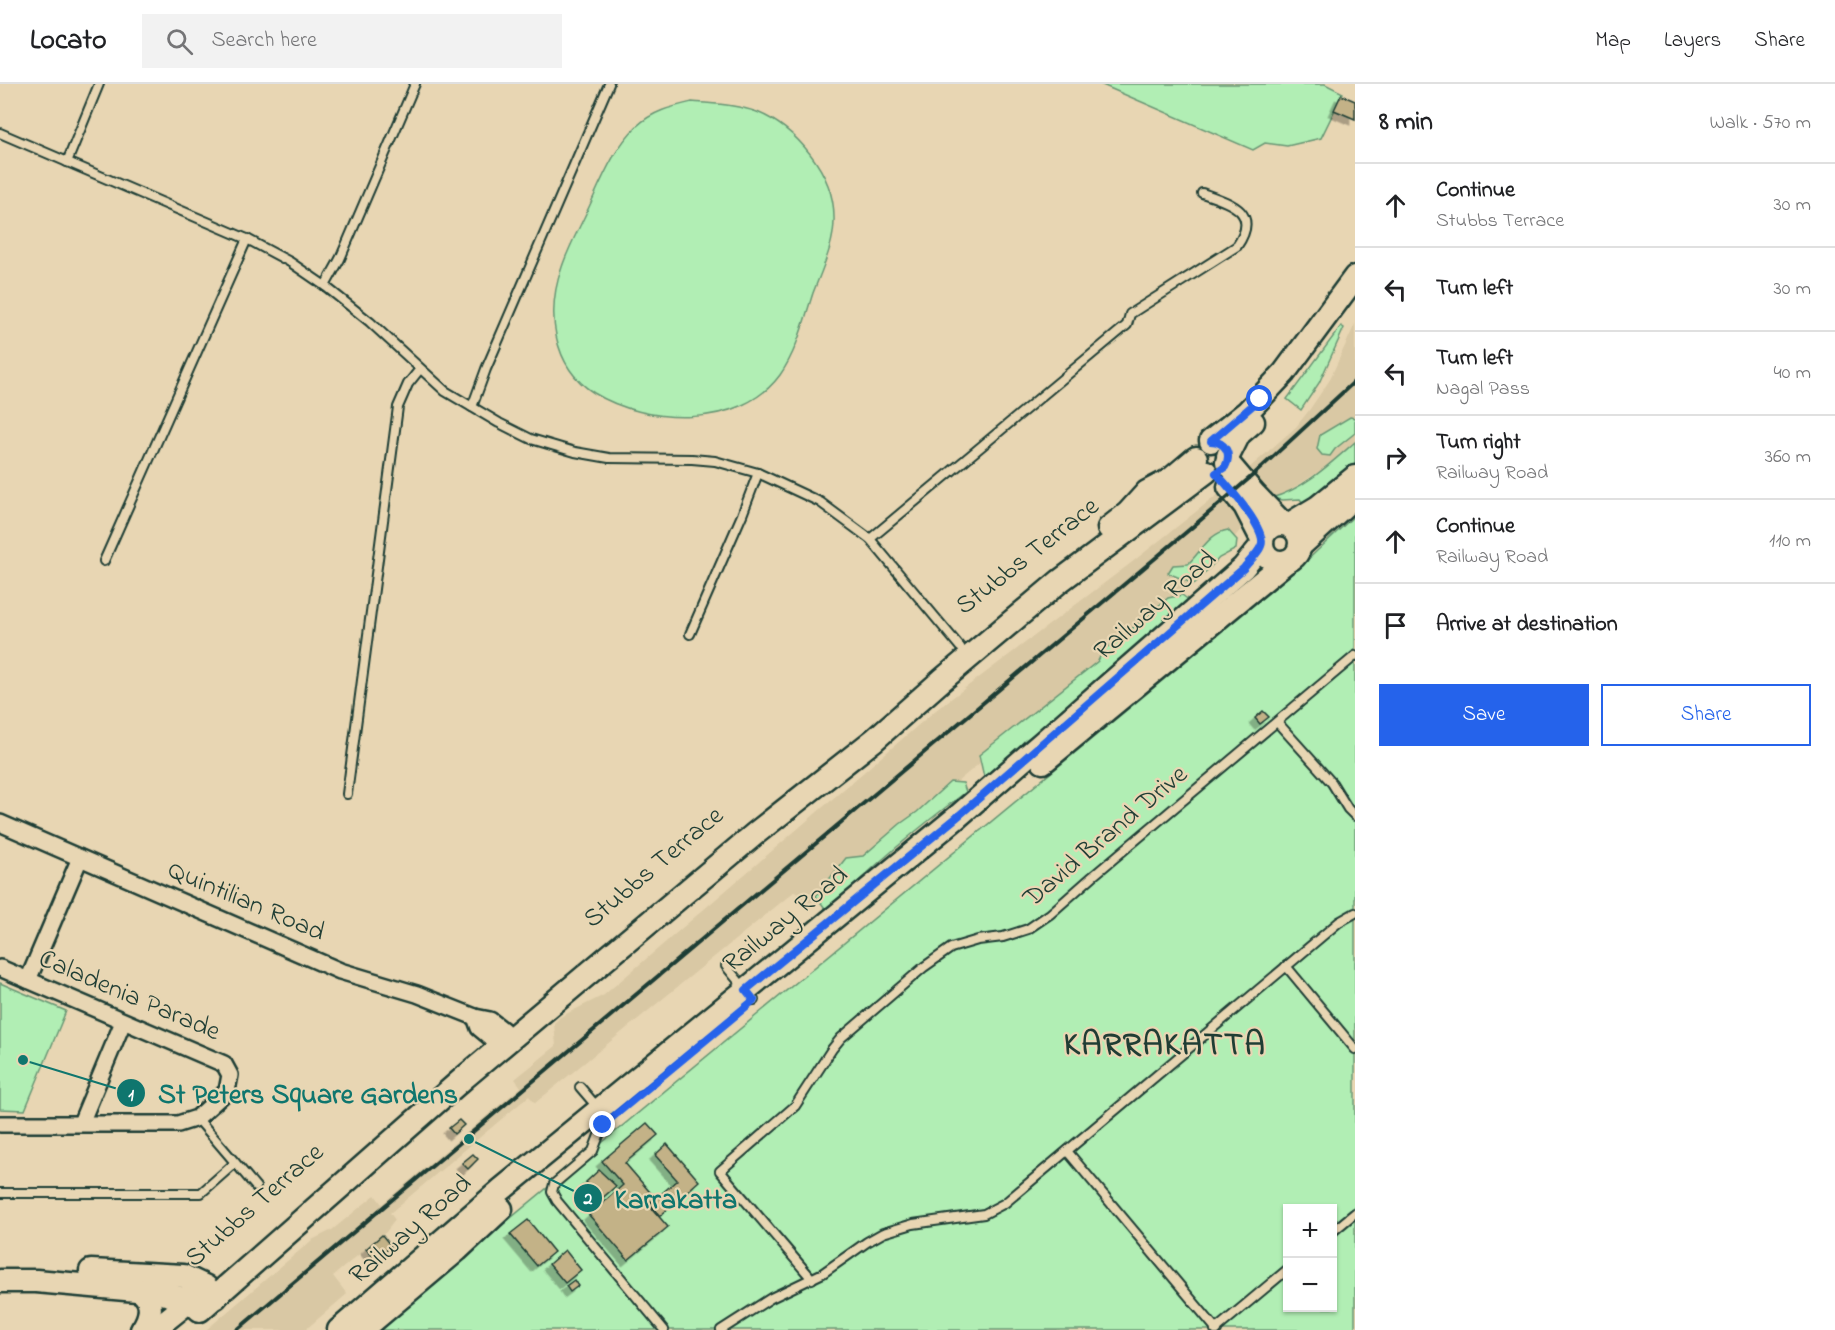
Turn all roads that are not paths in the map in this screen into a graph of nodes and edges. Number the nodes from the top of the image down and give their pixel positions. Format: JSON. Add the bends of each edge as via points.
{"nodes":[{"id":1,"x":99,"y":84,"type":"edge"},
{"id":2,"x":415,"y":84,"type":"edge"},
{"id":3,"x":609,"y":84,"type":"edge"},
{"id":4,"x":0,"y":133,"type":"edge"},
{"id":5,"x":67,"y":162,"type":"junction"},
{"id":6,"x":1202,"y":193,"type":"dead end"},
{"id":7,"x":248,"y":239,"type":"junction"},
{"id":8,"x":1355,"y":277,"type":"edge"},
{"id":9,"x":325,"y":286,"type":"junction"},
{"id":10,"x":1355,"y":295,"type":"edge"},
{"id":11,"x":420,"y":369,"type":"junction"},
{"id":12,"x":472,"y":407,"type":"junction"},
{"id":13,"x":1215,"y":464,"type":"junction"},
{"id":14,"x":758,"y":473,"type":"junction"},
{"id":15,"x":1355,"y":477,"type":"edge"},
{"id":16,"x":1355,"y":496,"type":"edge"},
{"id":17,"x":1286,"y":524,"type":"junction"},
{"id":18,"x":870,"y":539,"type":"junction"},
{"id":19,"x":1262,"y":542,"type":"junction"},
{"id":20,"x":1294,"y":553,"type":"junction"},
{"id":21,"x":104,"y":561,"type":"dead end"},
{"id":22,"x":690,"y":634,"type":"dead end"},
{"id":23,"x":960,"y":647,"type":"junction"},
{"id":24,"x":1355,"y":656,"type":"edge"},
{"id":25,"x":1277,"y":722,"type":"junction"},
{"id":26,"x":347,"y":794,"type":"dead end"},
{"id":27,"x":1355,"y":816,"type":"edge"},
{"id":28,"x":0,"y":823,"type":"edge"},
{"id":29,"x":80,"y":858,"type":"junction"},
{"id":30,"x":1355,"y":913,"type":"edge"},
{"id":31,"x":726,"y":966,"type":"dead end"},
{"id":32,"x":1286,"y":966,"type":"junction"},
{"id":33,"x":0,"y":968,"type":"edge"},
{"id":34,"x":28,"y":980,"type":"junction"},
{"id":35,"x":750,"y":995,"type":"junction"},
{"id":36,"x":123,"y":1022,"type":"junction"},
{"id":37,"x":502,"y":1039,"type":"junction"},
{"id":38,"x":1355,"y":1049,"type":"edge"},
{"id":39,"x":580,"y":1087,"type":"dead end"},
{"id":40,"x":197,"y":1118,"type":"junction"},
{"id":41,"x":601,"y":1118,"type":"junction"},
{"id":42,"x":81,"y":1123,"type":"junction"},
{"id":43,"x":0,"y":1124,"type":"edge"},
{"id":44,"x":1067,"y":1151,"type":"junction"},
{"id":45,"x":235,"y":1163,"type":"junction"},
{"id":46,"x":256,"y":1187,"type":"dead end"},
{"id":47,"x":0,"y":1193,"type":"edge"},
{"id":48,"x":1355,"y":1213,"type":"edge"},
{"id":49,"x":1337,"y":1228,"type":"edge"},
{"id":50,"x":0,"y":1269,"type":"edge"},
{"id":51,"x":1283,"y":1272,"type":"edge"},
{"id":52,"x":812,"y":1279,"type":"junction"},
{"id":53,"x":0,"y":1281,"type":"edge"},
{"id":54,"x":139,"y":1290,"type":"junction"},
{"id":55,"x":203,"y":1299,"type":"junction"},
{"id":56,"x":142,"y":1330,"type":"edge"},
{"id":57,"x":154,"y":1330,"type":"edge"},
{"id":58,"x":175,"y":1330,"type":"edge"},
{"id":59,"x":339,"y":1330,"type":"edge"},
{"id":60,"x":362,"y":1330,"type":"edge"},
{"id":61,"x":664,"y":1330,"type":"edge"},
{"id":62,"x":721,"y":1330,"type":"edge"},
{"id":63,"x":1216,"y":1330,"type":"edge"}],
"edges":[{"from":1,"to":5,"type":"lane"},
{"from":2,"to":9,"type":"lane"},
{"from":3,"to":12,"type":"lane"},
{"from":4,"to":5,"type":"lane"},
{"from":5,"to":7,"type":"lane"},
{"from":6,"to":18,"type":"lane","via":[[1233,204],[1241,212],[1246,221],[1245,235],[1237,246],[1130,314],[1127,325]]},
{"from":7,"to":9,"type":"lane"},
{"from":7,"to":21,"type":"lane"},
{"from":8,"to":13,"type":"main road","via":[[1284,373],[1247,412],[1198,449]]},
{"from":9,"to":11,"type":"lane"},
{"from":10,"to":13,"type":"main road","name":"Stubbs Terrace","via":[[1267,412],[1241,431]]},
{"from":11,"to":12,"type":"lane","via":[[445,391]]},
{"from":11,"to":26,"type":"lane","via":[[398,407]]},
{"from":12,"to":14,"type":"lane","via":[[531,439],[575,453],[609,458],[704,459]]},
{"from":13,"to":17,"type":"main road"},
{"from":13,"to":19,"type":"main road","via":[[1245,506]]},
{"from":13,"to":23,"type":"main road","name":"Stubbs Terrace","via":[[1147,492],[1128,513]]},
{"from":13,"to":37,"type":"main road","name":"Stubbs Terrace","via":[[1060,581],[874,740]]},
{"from":14,"to":18,"type":"lane","via":[[820,502]]},
{"from":14,"to":22,"type":"lane"},
{"from":15,"to":17,"type":"main road","via":[[1318,507]]},
{"from":16,"to":20,"type":"main road","name":"Railway Road"},
{"from":17,"to":19,"type":"main road","via":[[1268,529]]},
{"from":17,"to":20,"type":"main road","via":[[1298,533]]},
{"from":18,"to":23,"type":"lane"},
{"from":19,"to":20,"type":"main road","via":[[1271,559],[1282,562]]},
{"from":19,"to":35,"type":"main road","name":"Railway Road","via":[[1244,568]]},
{"from":20,"to":35,"type":"main road","name":"Railway Road"},
{"from":23,"to":37,"type":"main road","name":"Stubbs Terrace"},
{"from":24,"to":25,"type":"lane","name":"David Brand Drive"},
{"from":25,"to":27,"type":"lane","via":[[1332,783]]},
{"from":25,"to":52,"type":"lane","name":"David Brand Drive","via":[[1028,930],[951,948],[924,967],[841,1038],[795,1106],[720,1171]]},
{"from":28,"to":29,"type":"street","name":"Quintilian Road"},
{"from":29,"to":34,"type":"street"},
{"from":29,"to":37,"type":"street","name":"Quintilian Road","via":[[340,971],[417,994],[475,1017],[479,1028]]},
{"from":30,"to":32,"type":"lane"},
{"from":31,"to":35,"type":"lane"},
{"from":32,"to":38,"type":"lane"},
{"from":32,"to":44,"type":"lane"},
{"from":33,"to":34,"type":"street","name":"Caladenia Parade"},
{"from":34,"to":36,"type":"street","name":"Caladenia Parade"},
{"from":35,"to":41,"type":"main road","name":"Railway Road"},
{"from":36,"to":40,"type":"street","name":"Caladenia Parade","via":[[224,1064],[230,1075],[227,1091]]},
{"from":36,"to":42,"type":"street"},
{"from":37,"to":55,"type":"main road","name":"Stubbs Terrace","via":[[381,1133]]},
{"from":39,"to":41,"type":"lane"},
{"from":40,"to":42,"type":"street","via":[[178,1124]]},
{"from":40,"to":45,"type":"lane"},
{"from":41,"to":59,"type":"main road","name":"Railway Road","via":[[496,1193]]},
{"from":41,"to":60,"type":"main road","name":"Railway Road","via":[[457,1250]]},
{"from":41,"to":61,"type":"lane","via":[[593,1152],[554,1185],[552,1192]]},
{"from":42,"to":43,"type":"street"},
{"from":44,"to":52,"type":"lane","via":[[1005,1203],[984,1214],[914,1224],[883,1233]]},
{"from":44,"to":63,"type":"lane"},
{"from":45,"to":46,"type":"lane"},
{"from":45,"to":47,"type":"lane","via":[[201,1193]]},
{"from":48,"to":49,"type":"lane"},
{"from":50,"to":55,"type":"main road","via":[[183,1276]]},
{"from":51,"to":63,"type":"lane"},
{"from":52,"to":62,"type":"lane","via":[[771,1298]]},
{"from":53,"to":54,"type":"main road"},
{"from":54,"to":55,"type":"main road"},
{"from":54,"to":56,"type":"main road","via":[[148,1299],[150,1310]]},
{"from":55,"to":57,"type":"street","name":"Stubbs Terrace"},
{"from":55,"to":58,"type":"street","name":"Stubbs Terrace"}]}
